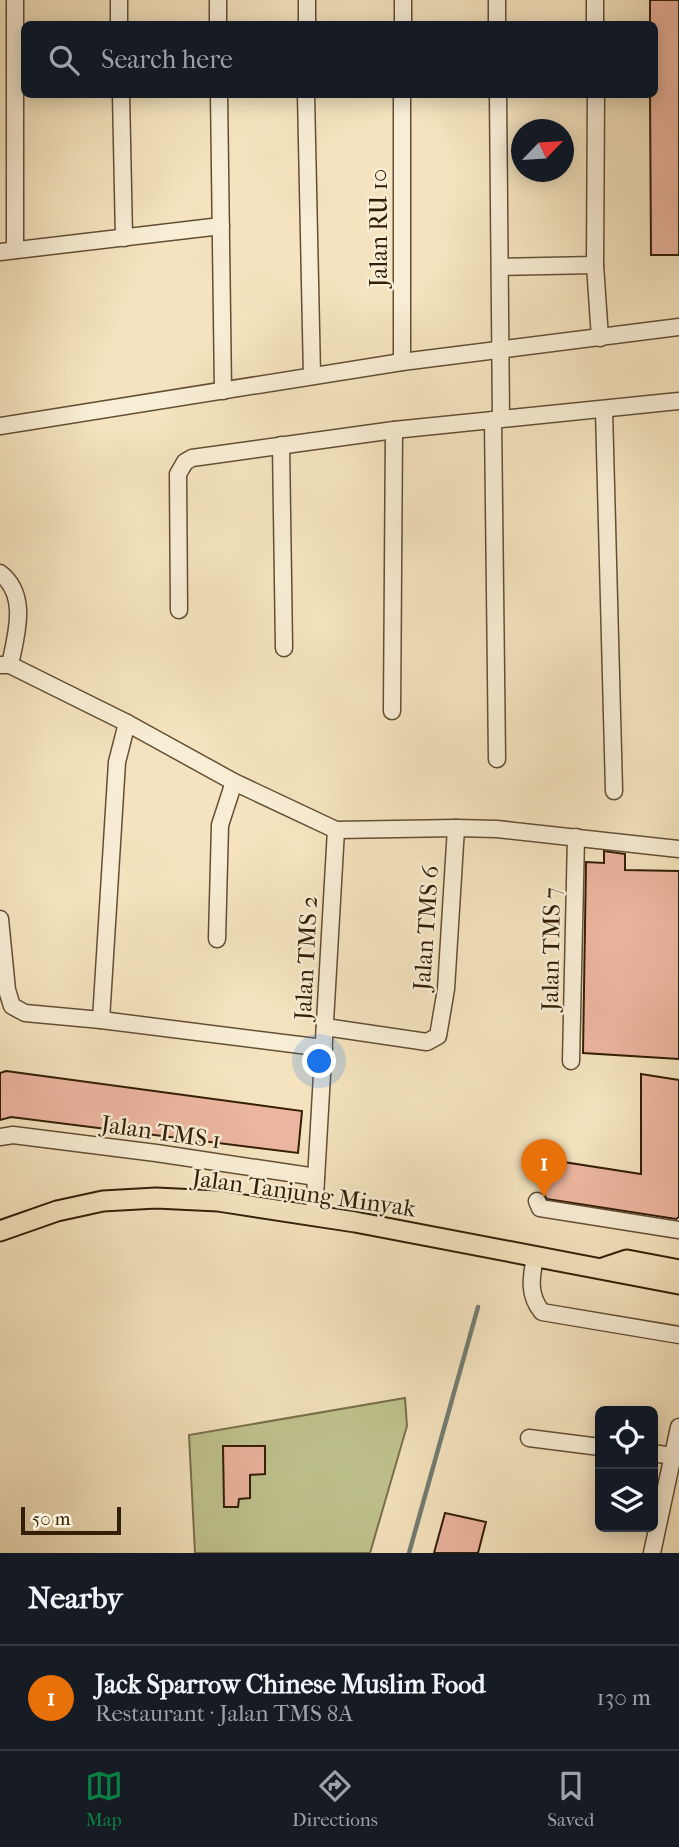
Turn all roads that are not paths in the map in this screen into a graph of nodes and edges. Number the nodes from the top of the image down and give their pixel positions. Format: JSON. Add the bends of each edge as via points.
{"nodes":[{"id":1,"x":15,"y":0,"type":"edge"},
{"id":2,"x":119,"y":0,"type":"edge"},
{"id":3,"x":218,"y":0,"type":"edge"},
{"id":4,"x":307,"y":0,"type":"edge"},
{"id":5,"x":403,"y":0,"type":"edge"},
{"id":6,"x":497,"y":0,"type":"edge"},
{"id":7,"x":595,"y":0,"type":"edge"},
{"id":8,"x":119,"y":21,"type":"edge"},
{"id":9,"x":218,"y":21,"type":"edge"},
{"id":10,"x":307,"y":21,"type":"edge"},
{"id":11,"x":403,"y":21,"type":"edge"},
{"id":12,"x":497,"y":21,"type":"edge"},
{"id":13,"x":595,"y":21,"type":"edge"},
{"id":14,"x":121,"y":98,"type":"edge"},
{"id":15,"x":219,"y":98,"type":"edge"},
{"id":16,"x":306,"y":98,"type":"edge"},
{"id":17,"x":402,"y":98,"type":"edge"},
{"id":18,"x":498,"y":98,"type":"edge"},
{"id":19,"x":596,"y":98,"type":"edge"},
{"id":20,"x":221,"y":226,"type":"junction"},
{"id":21,"x":124,"y":238,"type":"junction"},
{"id":22,"x":7,"y":251,"type":"edge"},
{"id":23,"x":595,"y":265,"type":"junction"},
{"id":24,"x":500,"y":267,"type":"junction"},
{"id":25,"x":679,"y":327,"type":"edge"},
{"id":26,"x":600,"y":338,"type":"junction"},
{"id":27,"x":501,"y":354,"type":"junction"},
{"id":28,"x":402,"y":362,"type":"junction"},
{"id":29,"x":312,"y":376,"type":"junction"},
{"id":30,"x":223,"y":391,"type":"junction"},
{"id":31,"x":679,"y":401,"type":"edge"},
{"id":32,"x":604,"y":410,"type":"junction"},
{"id":33,"x":497,"y":419,"type":"junction"},
{"id":34,"x":0,"y":426,"type":"edge"},
{"id":35,"x":394,"y":430,"type":"junction"},
{"id":36,"x":281,"y":445,"type":"junction"},
{"id":37,"x":0,"y":573,"type":"edge"},
{"id":38,"x":179,"y":610,"type":"dead end"},
{"id":39,"x":284,"y":648,"type":"dead end"},
{"id":40,"x":5,"y":665,"type":"edge"},
{"id":41,"x":392,"y":711,"type":"dead end"},
{"id":42,"x":127,"y":723,"type":"junction"},
{"id":43,"x":497,"y":759,"type":"dead end"},
{"id":44,"x":234,"y":782,"type":"junction"},
{"id":45,"x":614,"y":791,"type":"dead end"},
{"id":46,"x":456,"y":828,"type":"junction"},
{"id":47,"x":336,"y":830,"type":"junction"},
{"id":48,"x":576,"y":837,"type":"junction"},
{"id":49,"x":679,"y":849,"type":"edge"},
{"id":50,"x":0,"y":919,"type":"edge"},
{"id":51,"x":216,"y":939,"type":"dead end"},
{"id":52,"x":102,"y":1020,"type":"junction"},
{"id":53,"x":325,"y":1027,"type":"junction"},
{"id":54,"x":324,"y":1048,"type":"junction"},
{"id":55,"x":571,"y":1060,"type":"dead end"},
{"id":56,"x":0,"y":1137,"type":"edge"},
{"id":57,"x":316,"y":1177,"type":"junction"},
{"id":58,"x":537,"y":1201,"type":"dead end"},
{"id":59,"x":314,"y":1214,"type":"junction"},
{"id":60,"x":679,"y":1230,"type":"edge"},
{"id":61,"x":0,"y":1231,"type":"edge"},
{"id":62,"x":535,"y":1257,"type":"junction"},
{"id":63,"x":676,"y":1272,"type":"edge"},
{"id":64,"x":679,"y":1335,"type":"edge"},
{"id":65,"x":679,"y":1427,"type":"edge"},
{"id":66,"x":530,"y":1438,"type":"dead end"},
{"id":67,"x":595,"y":1446,"type":"edge"},
{"id":68,"x":658,"y":1454,"type":"edge"},
{"id":69,"x":676,"y":1456,"type":"edge"},
{"id":70,"x":652,"y":1553,"type":"edge"}],
"edges":[{"from":1,"to":22,"type":"street"},
{"from":2,"to":8,"type":"street"},
{"from":3,"to":9,"type":"street"},
{"from":4,"to":10,"type":"street"},
{"from":5,"to":11,"type":"street"},
{"from":6,"to":12,"type":"street"},
{"from":7,"to":13,"type":"street"},
{"from":14,"to":21,"type":"street"},
{"from":15,"to":20,"type":"street"},
{"from":16,"to":29,"type":"street"},
{"from":17,"to":28,"type":"street","name":"Jalan RU 10"},
{"from":18,"to":24,"type":"street"},
{"from":19,"to":23,"type":"street"},
{"from":20,"to":21,"type":"street"},
{"from":20,"to":30,"type":"street"},
{"from":21,"to":22,"type":"street"},
{"from":23,"to":24,"type":"street"},
{"from":23,"to":26,"type":"street"},
{"from":24,"to":27,"type":"street"},
{"from":25,"to":26,"type":"street"},
{"from":26,"to":27,"type":"street"},
{"from":27,"to":28,"type":"street"},
{"from":27,"to":33,"type":"street"},
{"from":28,"to":29,"type":"street"},
{"from":29,"to":30,"type":"street"},
{"from":30,"to":34,"type":"street"},
{"from":31,"to":32,"type":"street"},
{"from":32,"to":33,"type":"street"},
{"from":32,"to":45,"type":"street"},
{"from":33,"to":35,"type":"street"},
{"from":33,"to":43,"type":"street"},
{"from":35,"to":36,"type":"street"},
{"from":35,"to":41,"type":"street"},
{"from":36,"to":38,"type":"street","via":[[192,458],[177,474]]},
{"from":36,"to":39,"type":"street"},
{"from":37,"to":40,"type":"street","via":[[13,587],[20,607]]},
{"from":40,"to":42,"type":"street"},
{"from":42,"to":44,"type":"street"},
{"from":42,"to":52,"type":"street","via":[[117,762]]},
{"from":44,"to":47,"type":"street"},
{"from":44,"to":51,"type":"street","via":[[220,825]]},
{"from":46,"to":47,"type":"street"},
{"from":46,"to":48,"type":"street"},
{"from":46,"to":53,"type":"street","name":"Jalan TMS 6","via":[[446,989],[438,1036],[427,1042]]},
{"from":47,"to":53,"type":"street","name":"Jalan TMS 2"},
{"from":48,"to":49,"type":"street"},
{"from":48,"to":55,"type":"street","name":"Jalan TMS 7"},
{"from":50,"to":52,"type":"street","via":[[12,1006],[25,1013]]},
{"from":52,"to":54,"type":"street"},
{"from":53,"to":54,"type":"street","name":"Jalan TMS 2"},
{"from":54,"to":57,"type":"street","name":"Jalan TMS 2"},
{"from":56,"to":57,"type":"street","name":"Jalan TMS 1","via":[[156,1153]]},
{"from":57,"to":59,"type":"street","name":"Jalan TMS 2"},
{"from":58,"to":60,"type":"street","via":[[540,1208]]},
{"from":59,"to":61,"type":"main road","name":"Jalan Tanjung Minyak","via":[[218,1201],[124,1199],[57,1211]]},
{"from":59,"to":62,"type":"main road","name":"Jalan Tanjung Minyak"},
{"from":62,"to":63,"type":"main road","name":"Jalan Tanjung Minyak","via":[[602,1268],[627,1260]]},
{"from":62,"to":64,"type":"street","via":[[530,1280],[533,1301],[542,1312]]},
{"from":65,"to":69,"type":"street"},
{"from":66,"to":67,"type":"street"},
{"from":68,"to":69,"type":"street"},
{"from":69,"to":70,"type":"street"}]}
